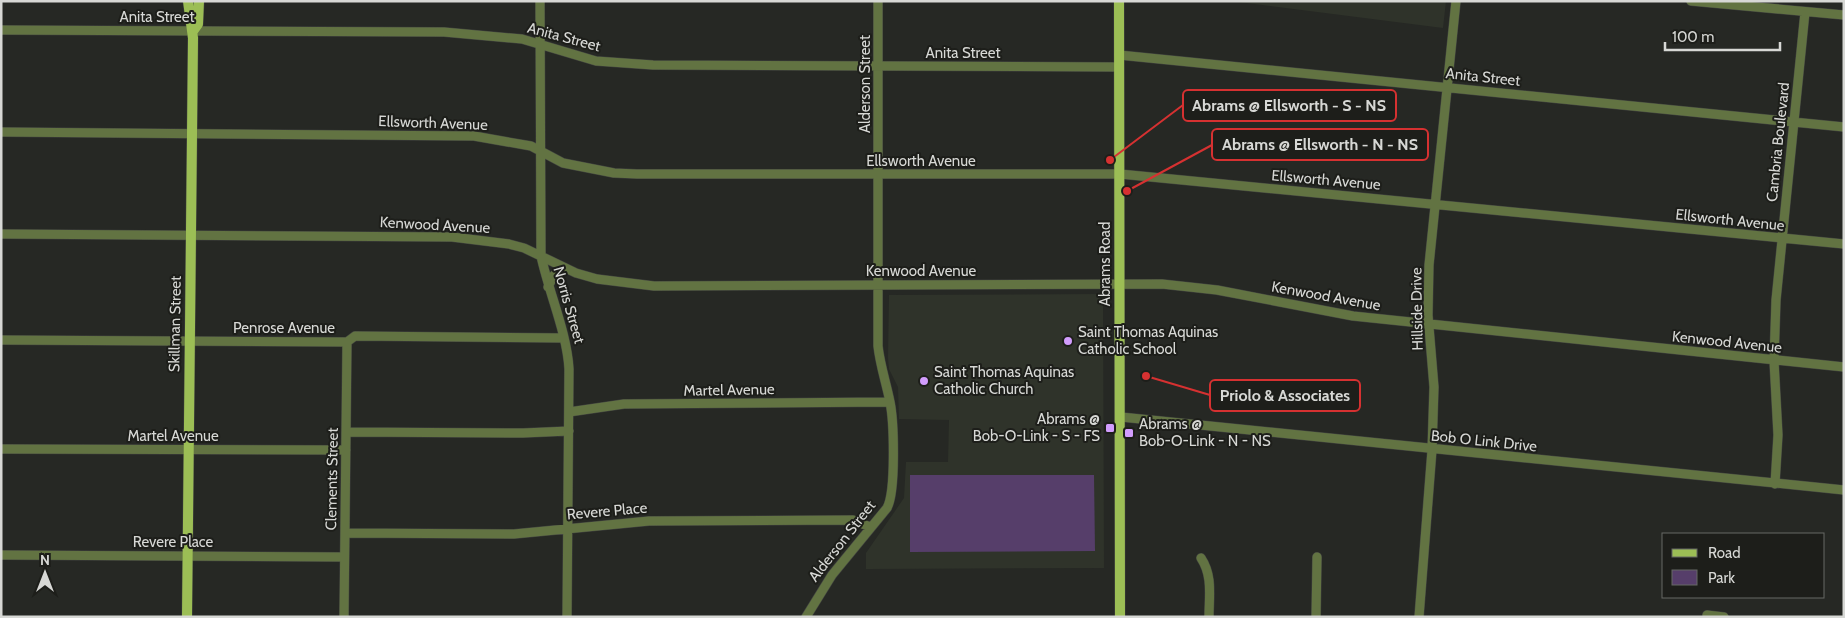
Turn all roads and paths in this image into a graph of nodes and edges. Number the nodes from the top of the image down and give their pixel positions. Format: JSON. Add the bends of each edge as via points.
{"nodes":[{"id":1,"x":188,"y":1,"type":"edge"},
{"id":2,"x":199,"y":1,"type":"edge"},
{"id":3,"x":540,"y":1,"type":"edge"},
{"id":4,"x":878,"y":1,"type":"edge"},
{"id":5,"x":1118,"y":1,"type":"edge"},
{"id":6,"x":1456,"y":1,"type":"edge"},
{"id":7,"x":1692,"y":1,"type":"edge"},
{"id":8,"x":1805,"y":12,"type":"junction"},
{"id":9,"x":1844,"y":16,"type":"edge"},
{"id":10,"x":1,"y":30,"type":"edge"},
{"id":11,"x":193,"y":31,"type":"junction"},
{"id":12,"x":540,"y":43,"type":"junction"},
{"id":13,"x":1119,"y":55,"type":"junction"},
{"id":14,"x":879,"y":66,"type":"junction"},
{"id":15,"x":1119,"y":66,"type":"junction"},
{"id":16,"x":1448,"y":87,"type":"junction"},
{"id":17,"x":1793,"y":123,"type":"junction"},
{"id":18,"x":1844,"y":127,"type":"edge"},
{"id":19,"x":1,"y":132,"type":"edge"},
{"id":20,"x":192,"y":132,"type":"junction"},
{"id":21,"x":540,"y":152,"type":"junction"},
{"id":22,"x":1120,"y":174,"type":"junction"},
{"id":23,"x":879,"y":175,"type":"junction"},
{"id":24,"x":1435,"y":204,"type":"junction"},
{"id":25,"x":1,"y":234,"type":"edge"},
{"id":26,"x":191,"y":235,"type":"junction"},
{"id":27,"x":1782,"y":239,"type":"junction"},
{"id":28,"x":1844,"y":244,"type":"edge"},
{"id":29,"x":541,"y":256,"type":"junction"},
{"id":30,"x":564,"y":269,"type":"junction"},
{"id":31,"x":1120,"y":284,"type":"junction"},
{"id":32,"x":880,"y":285,"type":"junction"},
{"id":33,"x":548,"y":288,"type":"junction"},
{"id":34,"x":1429,"y":325,"type":"junction"},
{"id":35,"x":564,"y":338,"type":"junction"},
{"id":36,"x":1,"y":340,"type":"edge"},
{"id":37,"x":190,"y":341,"type":"junction"},
{"id":38,"x":347,"y":342,"type":"junction"},
{"id":39,"x":1774,"y":361,"type":"junction"},
{"id":40,"x":1844,"y":367,"type":"edge"},
{"id":41,"x":890,"y":402,"type":"junction"},
{"id":42,"x":570,"y":412,"type":"junction"},
{"id":43,"x":1121,"y":418,"type":"junction"},
{"id":44,"x":569,"y":431,"type":"junction"},
{"id":45,"x":346,"y":432,"type":"junction"},
{"id":46,"x":1,"y":449,"type":"edge"},
{"id":47,"x":189,"y":450,"type":"junction"},
{"id":48,"x":346,"y":450,"type":"junction"},
{"id":49,"x":1432,"y":450,"type":"junction"},
{"id":50,"x":1776,"y":484,"type":"junction"},
{"id":51,"x":1844,"y":490,"type":"edge"},
{"id":52,"x":870,"y":527,"type":"junction"},
{"id":53,"x":567,"y":529,"type":"junction"},
{"id":54,"x":345,"y":533,"type":"junction"},
{"id":55,"x":1,"y":555,"type":"edge"},
{"id":56,"x":188,"y":556,"type":"junction"},
{"id":57,"x":344,"y":557,"type":"junction"},
{"id":58,"x":1317,"y":557,"type":"dead end"},
{"id":59,"x":1201,"y":558,"type":"dead end"},
{"id":60,"x":1707,"y":616,"type":"edge"},
{"id":61,"x":187,"y":617,"type":"edge"},
{"id":62,"x":344,"y":617,"type":"edge"},
{"id":63,"x":567,"y":617,"type":"edge"},
{"id":64,"x":806,"y":617,"type":"edge"},
{"id":65,"x":1120,"y":617,"type":"edge"},
{"id":66,"x":1209,"y":617,"type":"edge"},
{"id":67,"x":1316,"y":617,"type":"edge"},
{"id":68,"x":1419,"y":617,"type":"edge"},
{"id":69,"x":1724,"y":617,"type":"edge"}],
"edges":[{"from":1,"to":11,"type":"main road","name":"Skillman Street"},
{"from":2,"to":11,"type":"main road","name":"Skillman Street","via":[[198,24]]},
{"from":3,"to":12,"type":"street","name":"Norris Street"},
{"from":4,"to":14,"type":"street","name":"Alderson Street"},
{"from":5,"to":13,"type":"main road","name":"Abrams Road"},
{"from":6,"to":16,"type":"street","name":"Hillside Drive"},
{"from":7,"to":8,"type":"street"},
{"from":8,"to":9,"type":"street"},
{"from":8,"to":17,"type":"street","name":"Cambria Boulevard"},
{"from":10,"to":11,"type":"street","name":"Anita Street"},
{"from":11,"to":12,"type":"street","name":"Anita Street","via":[[444,32]]},
{"from":11,"to":20,"type":"main road","name":"Skillman Street"},
{"from":12,"to":14,"type":"street","name":"Anita Street","via":[[596,60],[623,64]]},
{"from":12,"to":21,"type":"street","name":"Norris Street"},
{"from":13,"to":15,"type":"main road","name":"Abrams Road"},
{"from":13,"to":16,"type":"street","name":"Anita Street"},
{"from":14,"to":15,"type":"street","name":"Anita Street"},
{"from":14,"to":23,"type":"street","name":"Alderson Street"},
{"from":15,"to":22,"type":"main road","name":"Abrams Road"},
{"from":16,"to":17,"type":"street","name":"Anita Street"},
{"from":16,"to":24,"type":"street","name":"Hillside Drive"},
{"from":17,"to":18,"type":"street","name":"Anita Street"},
{"from":17,"to":27,"type":"street","name":"Cambria Boulevard"},
{"from":19,"to":20,"type":"street","name":"Ellsworth Avenue"},
{"from":20,"to":21,"type":"street","name":"Ellsworth Avenue","via":[[474,136],[531,146]]},
{"from":20,"to":26,"type":"main road","name":"Skillman Street"},
{"from":21,"to":23,"type":"street","name":"Ellsworth Avenue","via":[[563,163],[614,173]]},
{"from":21,"to":29,"type":"street","name":"Norris Street"},
{"from":22,"to":23,"type":"street","name":"Ellsworth Avenue"},
{"from":22,"to":24,"type":"street","name":"Ellsworth Avenue"},
{"from":22,"to":31,"type":"main road","name":"Abrams Road"},
{"from":23,"to":32,"type":"street","name":"Alderson Street"},
{"from":24,"to":27,"type":"street","name":"Ellsworth Avenue"},
{"from":24,"to":34,"type":"street","name":"Hillside Drive","via":[[1428,290]]},
{"from":25,"to":26,"type":"street","name":"Kenwood Avenue"},
{"from":26,"to":29,"type":"street","name":"Kenwood Avenue","via":[[452,237],[509,244]]},
{"from":26,"to":37,"type":"main road","name":"Skillman Street"},
{"from":27,"to":28,"type":"street","name":"Ellsworth Avenue"},
{"from":27,"to":39,"type":"street","name":"Cambria Boulevard"},
{"from":29,"to":30,"type":"street","name":"Kenwood Avenue"},
{"from":29,"to":33,"type":"street","name":"Norris Street"},
{"from":30,"to":32,"type":"street","name":"Kenwood Avenue","via":[[597,279],[654,286]]},
{"from":30,"to":33,"type":"street","via":[[554,275]]},
{"from":31,"to":32,"type":"street","name":"Kenwood Avenue"},
{"from":31,"to":34,"type":"street","name":"Kenwood Avenue","via":[[1162,284],[1216,290],[1317,311]]},
{"from":31,"to":43,"type":"main road","name":"Abrams Road"},
{"from":32,"to":41,"type":"street","name":"Alderson Street","via":[[879,355]]},
{"from":33,"to":35,"type":"street","name":"Norris Street"},
{"from":34,"to":39,"type":"street","name":"Kenwood Avenue"},
{"from":34,"to":49,"type":"street","name":"Hillside Drive","via":[[1434,388]]},
{"from":35,"to":38,"type":"street","name":"Penrose Avenue","via":[[355,336]]},
{"from":35,"to":42,"type":"street","name":"Norris Street","via":[[568,353]]},
{"from":36,"to":37,"type":"street","name":"Penrose Avenue"},
{"from":37,"to":38,"type":"street","name":"Penrose Avenue"},
{"from":37,"to":47,"type":"main road","name":"Skillman Street"},
{"from":38,"to":45,"type":"street","name":"Clements Street"},
{"from":39,"to":40,"type":"street","name":"Kenwood Avenue"},
{"from":39,"to":50,"type":"street","name":"Cambria Boulevard","via":[[1778,435]]},
{"from":41,"to":42,"type":"street","name":"Martel Avenue","via":[[624,404]]},
{"from":41,"to":52,"type":"street","name":"Alderson Street","via":[[892,495]]},
{"from":42,"to":44,"type":"street","name":"Norris Street"},
{"from":43,"to":49,"type":"street","name":"Bob O Link Drive"},
{"from":43,"to":65,"type":"main road","name":"Abrams Road"},
{"from":44,"to":45,"type":"street"},
{"from":44,"to":53,"type":"street","name":"Norris Street"},
{"from":45,"to":48,"type":"street","name":"Clements Street"},
{"from":46,"to":47,"type":"street","name":"Martel Avenue"},
{"from":47,"to":48,"type":"street","name":"Martel Avenue"},
{"from":47,"to":56,"type":"main road","name":"Skillman Street"},
{"from":48,"to":54,"type":"street","name":"Clements Street"},
{"from":49,"to":50,"type":"street","name":"Bob O Link Drive"},
{"from":49,"to":68,"type":"street","name":"Hillside Drive"},
{"from":50,"to":51,"type":"street","name":"Bob O Link Drive"},
{"from":52,"to":53,"type":"street","name":"Revere Place","via":[[853,520],[649,521]]},
{"from":52,"to":64,"type":"street","name":"Alderson Street","via":[[818,594]]},
{"from":53,"to":54,"type":"street","name":"Revere Place","via":[[514,534]]},
{"from":53,"to":63,"type":"street","name":"Norris Street"},
{"from":54,"to":57,"type":"street","name":"Clements Street"},
{"from":55,"to":56,"type":"street","name":"Revere Place"},
{"from":56,"to":57,"type":"street","name":"Revere Place"},
{"from":56,"to":61,"type":"main road","name":"Skillman Street"},
{"from":57,"to":62,"type":"street","name":"Clements Street"},
{"from":58,"to":67,"type":"street"},
{"from":59,"to":66,"type":"street","via":[[1210,576]]},
{"from":60,"to":69,"type":"street"}]}
